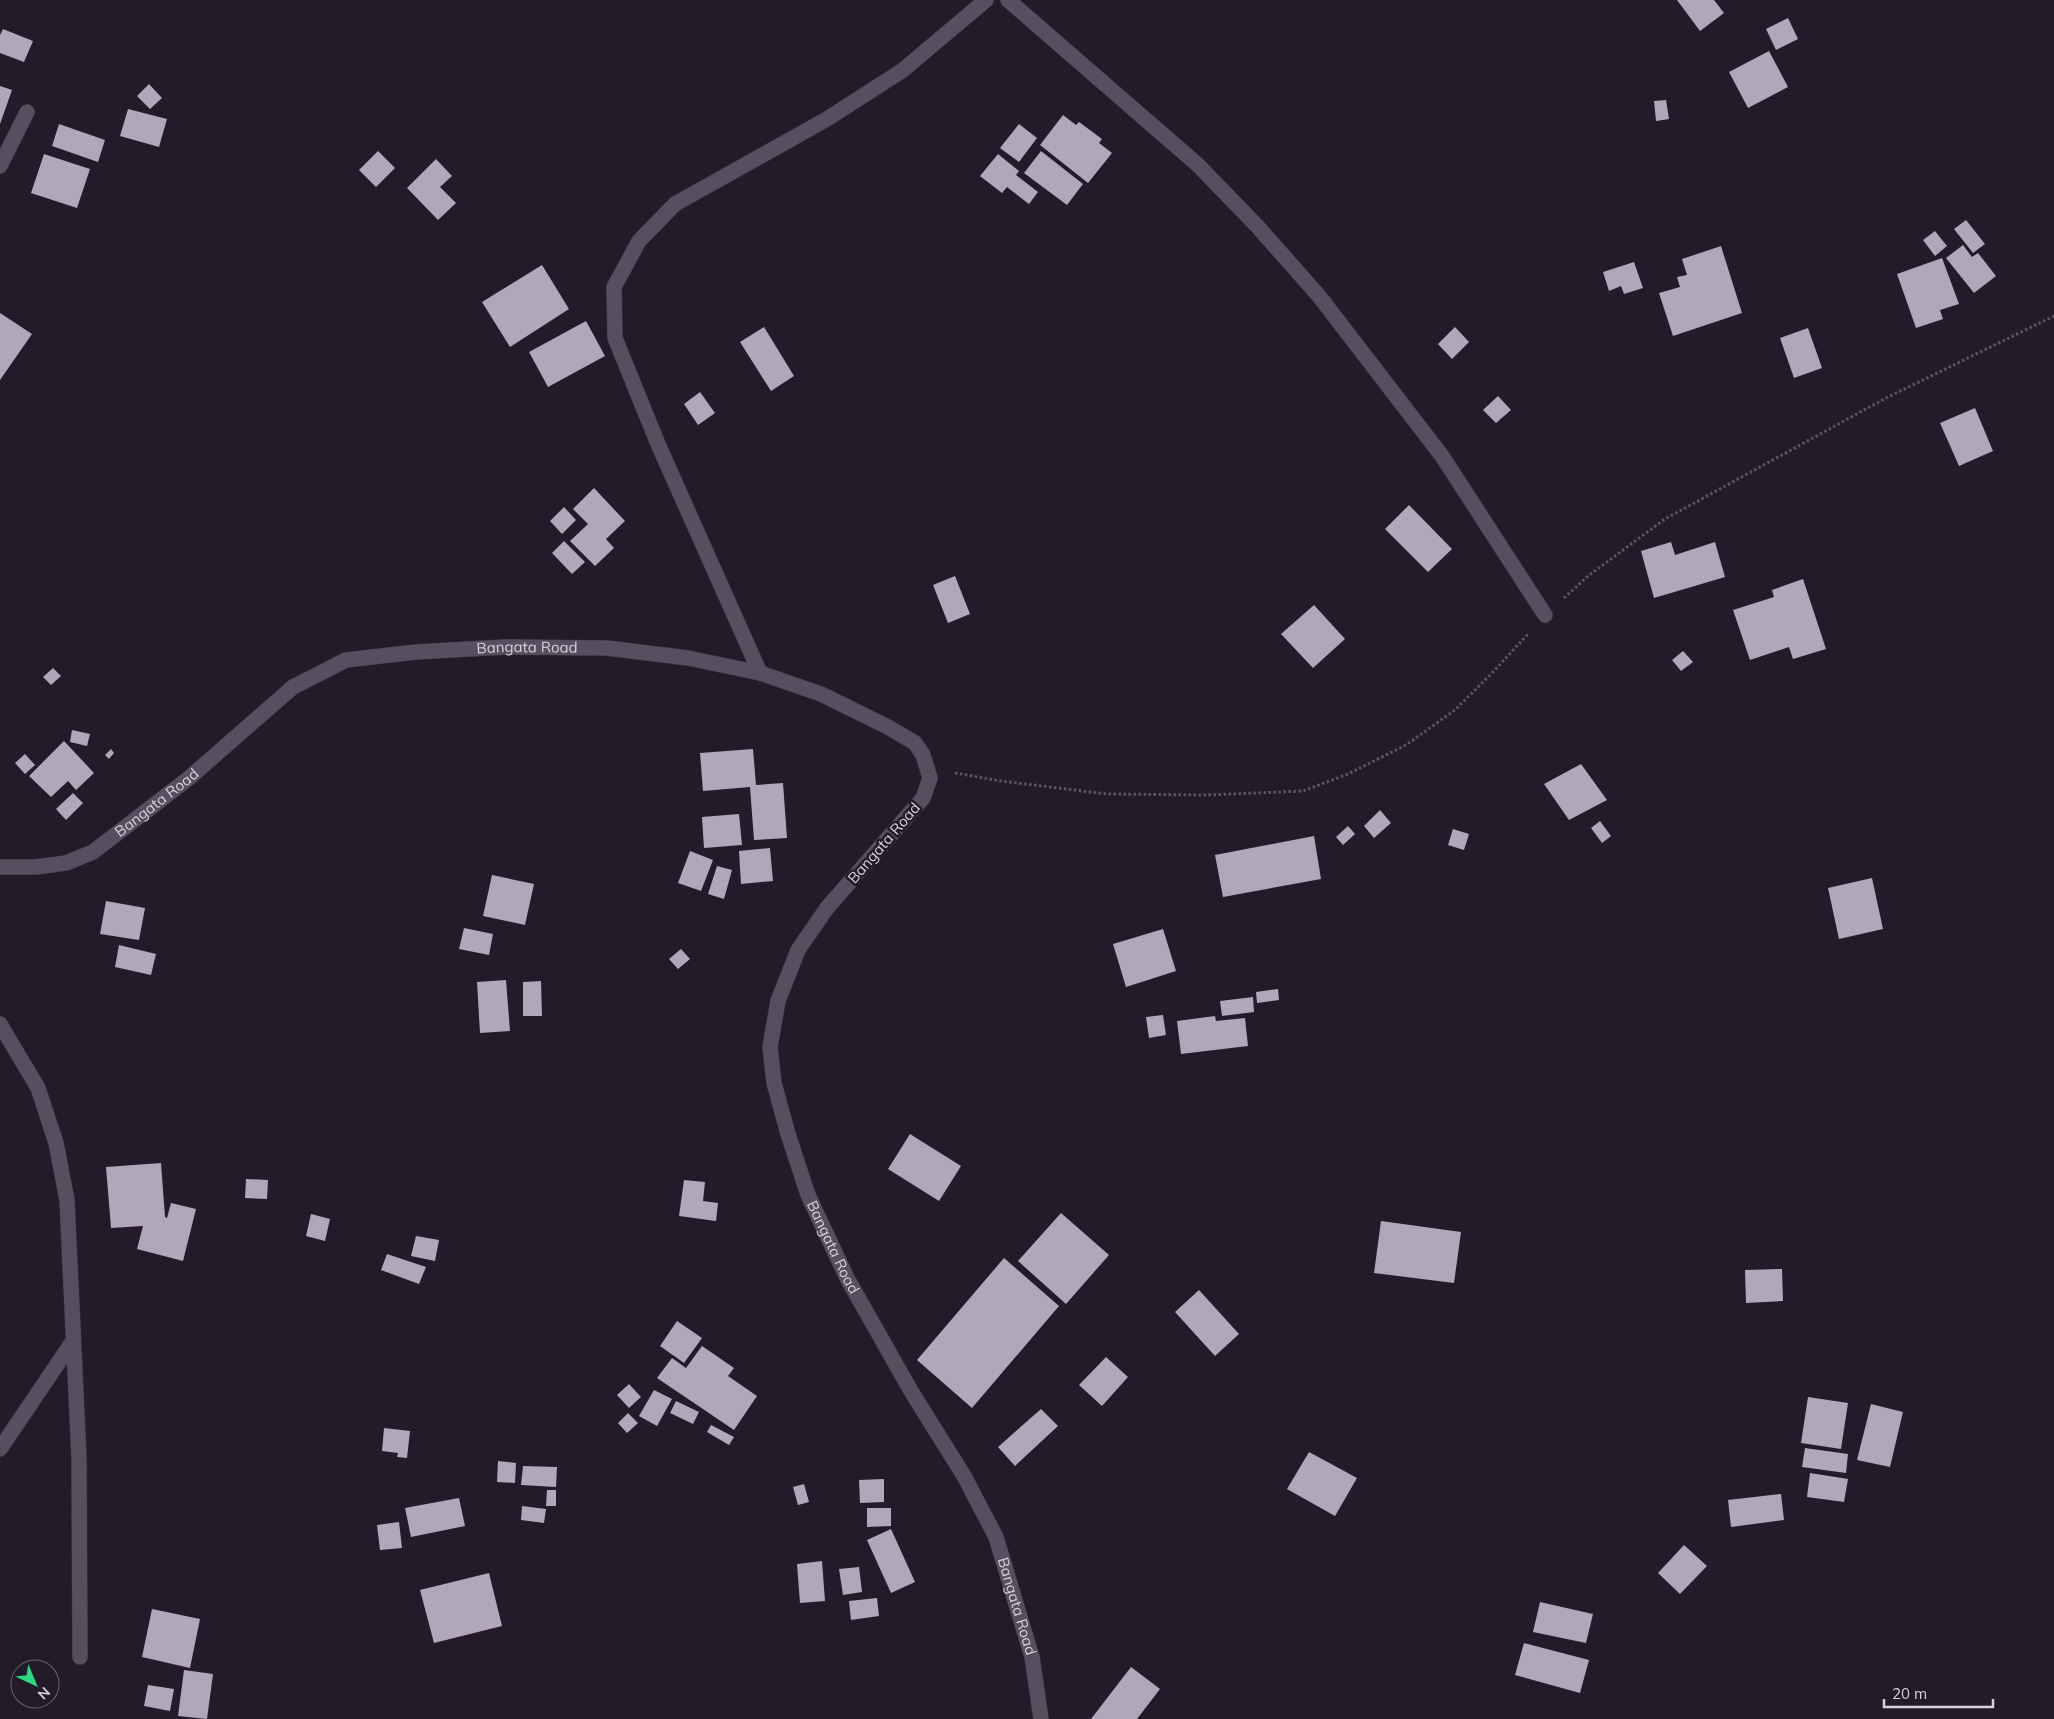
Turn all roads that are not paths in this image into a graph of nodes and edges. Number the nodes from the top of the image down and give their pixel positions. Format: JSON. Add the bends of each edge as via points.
{"nodes":[{"id":1,"x":986,"y":0,"type":"edge"},
{"id":2,"x":1008,"y":0,"type":"edge"},
{"id":3,"x":27,"y":112,"type":"dead end"},
{"id":4,"x":0,"y":166,"type":"edge"},
{"id":5,"x":1545,"y":615,"type":"road end"},
{"id":6,"x":760,"y":673,"type":"junction"},
{"id":7,"x":0,"y":866,"type":"edge"},
{"id":8,"x":0,"y":1024,"type":"edge"},
{"id":9,"x":73,"y":1341,"type":"junction"},
{"id":10,"x":0,"y":1449,"type":"edge"},
{"id":11,"x":80,"y":1657,"type":"dead end"},
{"id":12,"x":1041,"y":1719,"type":"edge"}],
"edges":[{"from":1,"to":6,"type":"street","via":[[903,70],[826,120],[675,204],[639,241],[614,287],[615,338],[658,444]]},
{"from":2,"to":5,"type":"street","via":[[1198,165],[1319,296],[1442,456]]},
{"from":3,"to":4,"type":"street"},
{"from":6,"to":7,"type":"street","name":"Bangata Road","via":[[688,658],[607,648],[505,647],[346,660],[293,687],[189,778],[93,852],[66,863],[36,867]]},
{"from":6,"to":12,"type":"street","name":"Bangata Road","via":[[822,694],[888,727],[915,743],[928,768],[930,778],[923,798],[827,908],[798,950],[778,1001],[770,1047],[774,1083],[808,1195],[847,1278],[964,1476],[996,1537],[1032,1657]]},
{"from":8,"to":9,"type":"street","via":[[38,1088],[56,1143],[67,1200]]},
{"from":9,"to":10,"type":"street"},
{"from":9,"to":11,"type":"street","via":[[79,1458]]}]}
